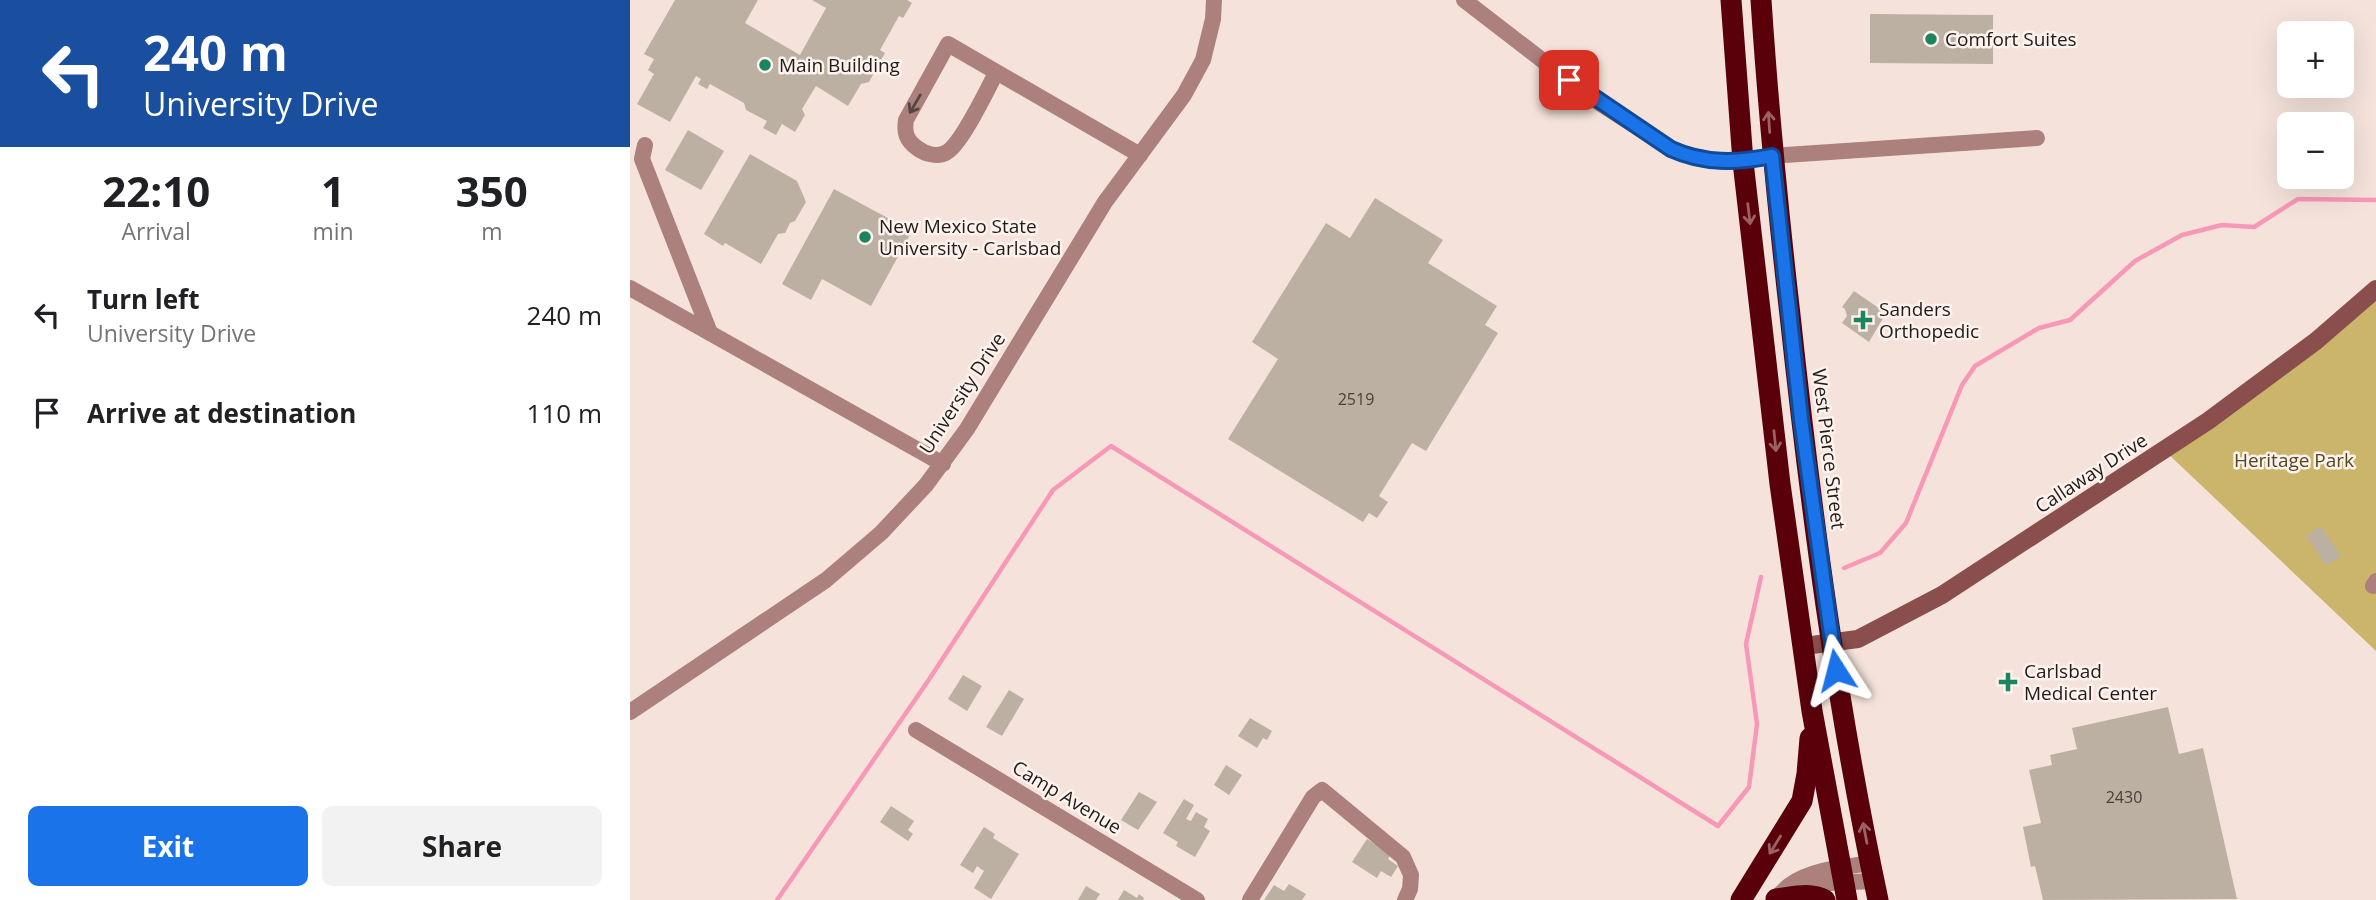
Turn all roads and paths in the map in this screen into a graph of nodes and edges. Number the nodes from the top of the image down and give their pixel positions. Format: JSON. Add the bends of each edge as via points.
{"nodes":[{"id":1,"x":1214,"y":0,"type":"edge"},
{"id":2,"x":1464,"y":0,"type":"edge"},
{"id":3,"x":1731,"y":0,"type":"edge"},
{"id":4,"x":1760,"y":0,"type":"edge"},
{"id":5,"x":996,"y":72,"type":"junction"},
{"id":6,"x":2037,"y":138,"type":"dead end"},
{"id":7,"x":645,"y":145,"type":"dead end"},
{"id":8,"x":1140,"y":155,"type":"junction"},
{"id":9,"x":1772,"y":156,"type":"junction"},
{"id":10,"x":1743,"y":162,"type":"junction"},
{"id":11,"x":630,"y":288,"type":"edge"},
{"id":12,"x":2376,"y":289,"type":"edge"},
{"id":13,"x":710,"y":333,"type":"junction"},
{"id":14,"x":943,"y":464,"type":"junction"},
{"id":15,"x":1831,"y":643,"type":"junction"},
{"id":16,"x":1804,"y":646,"type":"junction"},
{"id":17,"x":630,"y":712,"type":"edge"},
{"id":18,"x":1812,"y":712,"type":"junction"},
{"id":19,"x":916,"y":730,"type":"dead end"},
{"id":20,"x":1874,"y":881,"type":"edge"},
{"id":21,"x":1843,"y":883,"type":"edge"},
{"id":22,"x":1775,"y":899,"type":"edge"},
{"id":23,"x":1197,"y":900,"type":"edge"},
{"id":24,"x":1250,"y":900,"type":"edge"},
{"id":25,"x":1405,"y":900,"type":"edge"},
{"id":26,"x":1741,"y":900,"type":"edge"},
{"id":27,"x":1825,"y":900,"type":"edge"}],
"edges":[{"from":1,"to":8,"type":"street","name":"University Drive","via":[[1203,60],[1184,95]]},
{"from":2,"to":10,"type":"street","via":[[1590,96],[1671,149],[1700,159]]},
{"from":3,"to":10,"type":"highway"},
{"from":9,"to":4,"type":"highway","name":"West Pierce Street","one_way":true},
{"from":5,"to":5,"type":"street","one_way":true,"via":[[948,44],[905,120],[908,140],[926,153],[949,151]]},
{"from":5,"to":8,"type":"street"},
{"from":6,"to":9,"type":"street"},
{"from":7,"to":13,"type":"street","via":[[642,159]]},
{"from":8,"to":14,"type":"street","name":"University Drive","via":[[1105,202]]},
{"from":9,"to":10,"type":"street"},
{"from":9,"to":15,"type":"highway","name":"West Pierce Street"},
{"from":10,"to":16,"type":"highway","one_way":true,"via":[[1780,484]]},
{"from":11,"to":13,"type":"street"},
{"from":12,"to":15,"type":"street","name":"Callaway Drive","via":[[2316,341],[2219,413],[2063,517],[1942,595],[1858,639]]},
{"from":13,"to":14,"type":"street"},
{"from":14,"to":17,"type":"street","name":"University Drive","via":[[903,511],[826,580]]},
{"from":15,"to":16,"type":"street","name":"Callaway Drive"},
{"from":20,"to":15,"type":"highway","name":"West Pierce Street","one_way":true},
{"from":16,"to":18,"type":"highway"},
{"from":18,"to":21,"type":"highway"},
{"from":18,"to":26,"type":"highway","one_way":true,"via":[[1802,801]]},
{"from":19,"to":23,"type":"street","name":"Camp Avenue"},
{"from":20,"to":21,"type":"street"},
{"from":21,"to":22,"type":"street","via":[[1800,880]]},
{"from":22,"to":27,"type":"highway","via":[[1807,895]]},
{"from":24,"to":25,"type":"street","via":[[1313,797],[1322,790],[1403,857],[1411,875]]}]}
